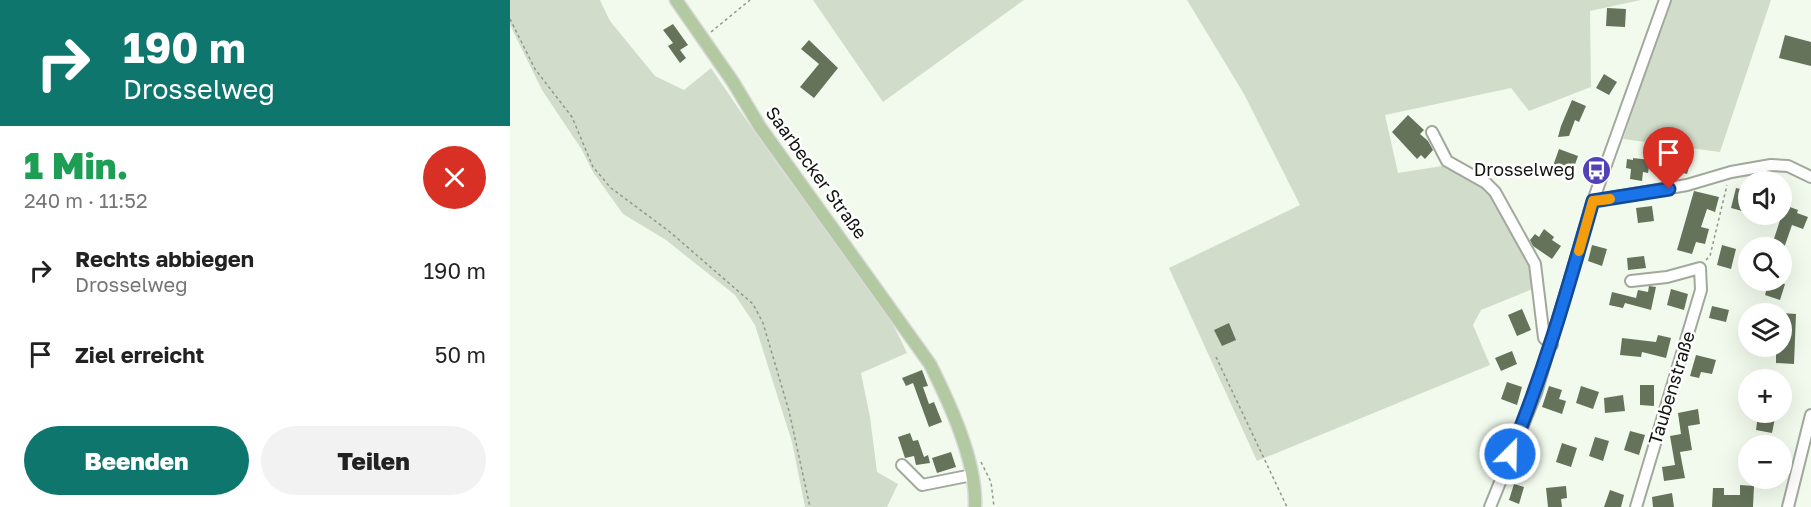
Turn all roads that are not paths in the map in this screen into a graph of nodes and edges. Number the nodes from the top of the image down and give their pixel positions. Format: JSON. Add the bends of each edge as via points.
{"nodes":[{"id":1,"x":676,"y":0,"type":"edge"},
{"id":2,"x":1665,"y":0,"type":"edge"},
{"id":3,"x":1432,"y":132,"type":"dead end"},
{"id":4,"x":1811,"y":177,"type":"edge"},
{"id":5,"x":1593,"y":201,"type":"junction"},
{"id":6,"x":1632,"y":281,"type":"dead end"},
{"id":7,"x":1552,"y":345,"type":"junction"},
{"id":8,"x":1810,"y":420,"type":"edge"},
{"id":9,"x":902,"y":465,"type":"dead end"},
{"id":10,"x":972,"y":475,"type":"junction"},
{"id":11,"x":975,"y":507,"type":"edge"},
{"id":12,"x":1490,"y":507,"type":"edge"},
{"id":13,"x":1636,"y":507,"type":"edge"},
{"id":14,"x":1788,"y":507,"type":"edge"}],
"edges":[{"from":1,"to":10,"type":"main road","name":"Saarbecker Straße","via":[[760,127],[930,364],[945,395]]},
{"from":2,"to":5,"type":"street"},
{"from":3,"to":7,"type":"street","via":[[1447,161],[1495,192],[1535,264],[1544,338]]},
{"from":4,"to":5,"type":"street","via":[[1788,166],[1771,165]]},
{"from":5,"to":7,"type":"street"},
{"from":6,"to":13,"type":"street","name":"Taubenstraße","via":[[1700,268],[1701,290]]},
{"from":7,"to":12,"type":"street"},
{"from":8,"to":14,"type":"street"},
{"from":9,"to":10,"type":"street","via":[[922,485]]},
{"from":10,"to":11,"type":"main road","name":"Saarbecker Straße"}]}
